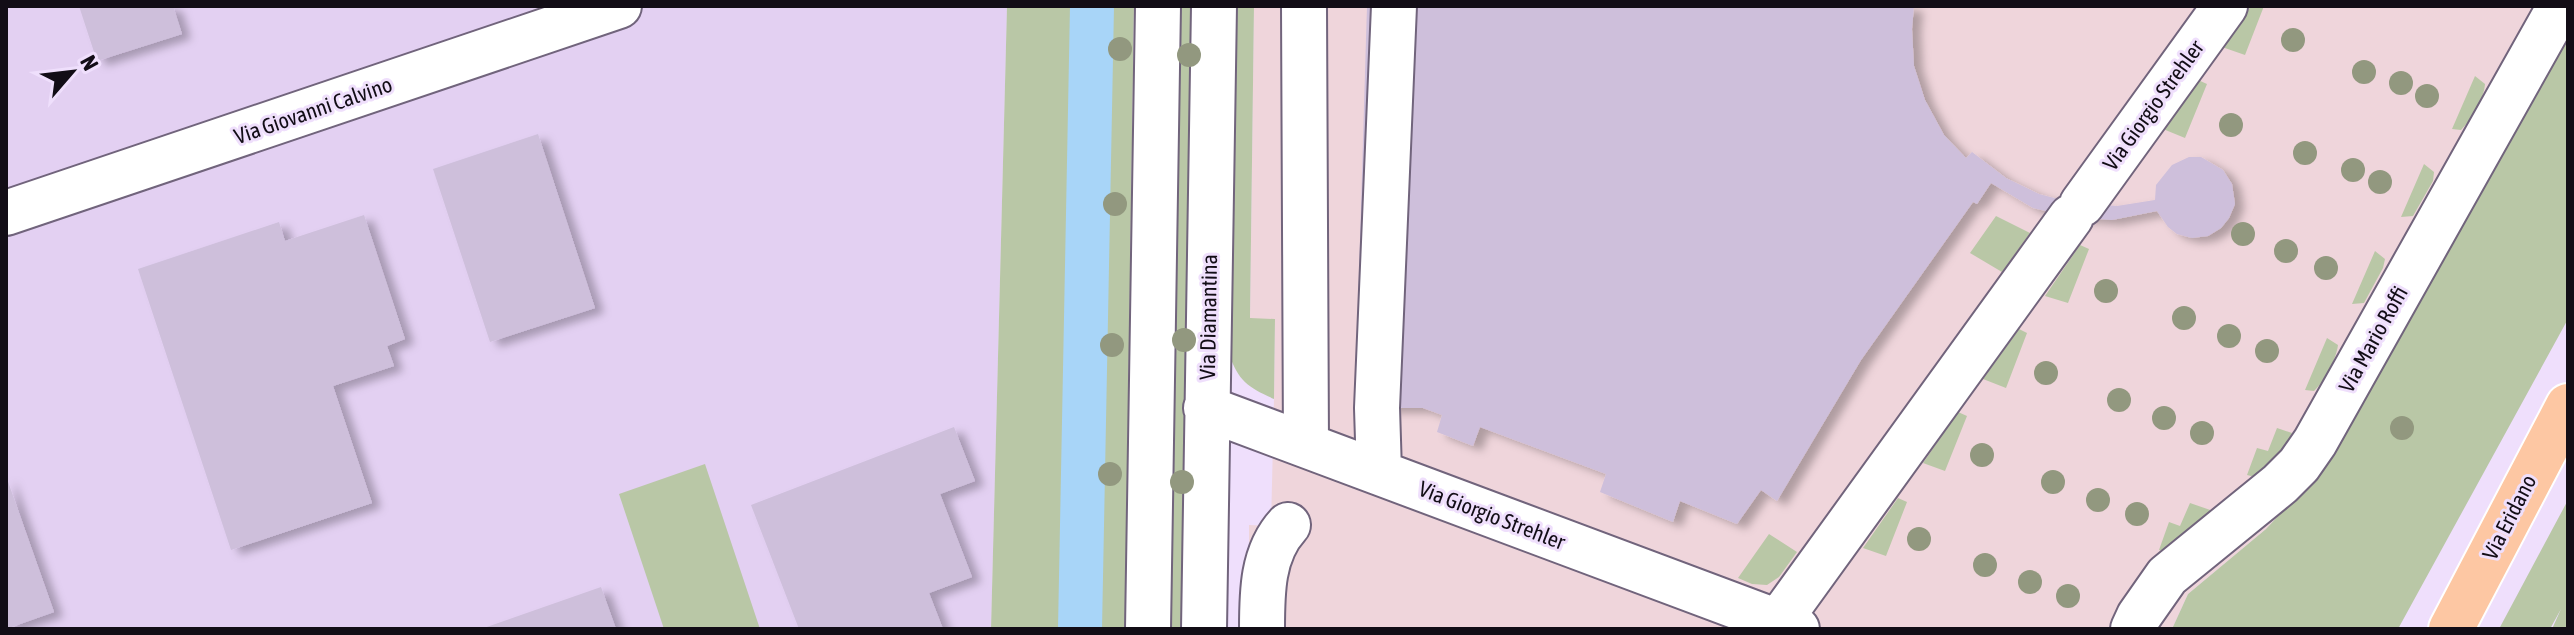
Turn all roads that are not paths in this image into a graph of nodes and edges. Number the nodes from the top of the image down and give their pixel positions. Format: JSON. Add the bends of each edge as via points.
{"nodes":[{"id":1,"x":619,"y":6,"type":"edge"},
{"id":2,"x":1158,"y":6,"type":"edge"},
{"id":3,"x":1214,"y":6,"type":"edge"},
{"id":4,"x":1304,"y":6,"type":"edge"},
{"id":5,"x":1394,"y":6,"type":"edge"},
{"id":6,"x":2225,"y":6,"type":"edge"},
{"id":7,"x":2560,"y":6,"type":"edge"},
{"id":8,"x":6,"y":213,"type":"edge"},
{"id":9,"x":2568,"y":406,"type":"edge"},
{"id":10,"x":1206,"y":408,"type":"junction"},
{"id":11,"x":1306,"y":445,"type":"junction"},
{"id":12,"x":1379,"y":472,"type":"junction"},
{"id":13,"x":1288,"y":525,"type":"dead end"},
{"id":14,"x":1788,"y":626,"type":"edge"},
{"id":15,"x":1148,"y":629,"type":"edge"},
{"id":16,"x":1204,"y":629,"type":"edge"},
{"id":17,"x":1262,"y":629,"type":"edge"},
{"id":18,"x":2133,"y":629,"type":"edge"},
{"id":19,"x":2451,"y":629,"type":"edge"}],
"edges":[{"from":1,"to":8,"type":"street","name":"Via Giovanni Calvino"},
{"from":2,"to":15,"type":"street"},
{"from":3,"to":10,"type":"street","name":"Via Diamantina"},
{"from":4,"to":11,"type":"street"},
{"from":5,"to":12,"type":"street","via":[[1377,408]]},
{"from":6,"to":14,"type":"street","name":"Via Giorgio Strehler","via":[[2076,210]]},
{"from":7,"to":18,"type":"street","name":"Via Mario Roffi","via":[[2315,442],[2280,484],[2167,576]]},
{"from":9,"to":19,"type":"main road","name":"Via Eridano"},
{"from":10,"to":11,"type":"street","name":"Via Giorgio Strehler"},
{"from":10,"to":16,"type":"street","name":"Via Diamantina"},
{"from":11,"to":12,"type":"street","name":"Via Giorgio Strehler"},
{"from":12,"to":14,"type":"street","name":"Via Giorgio Strehler"},
{"from":13,"to":17,"type":"street","via":[[1266,568]]}]}
